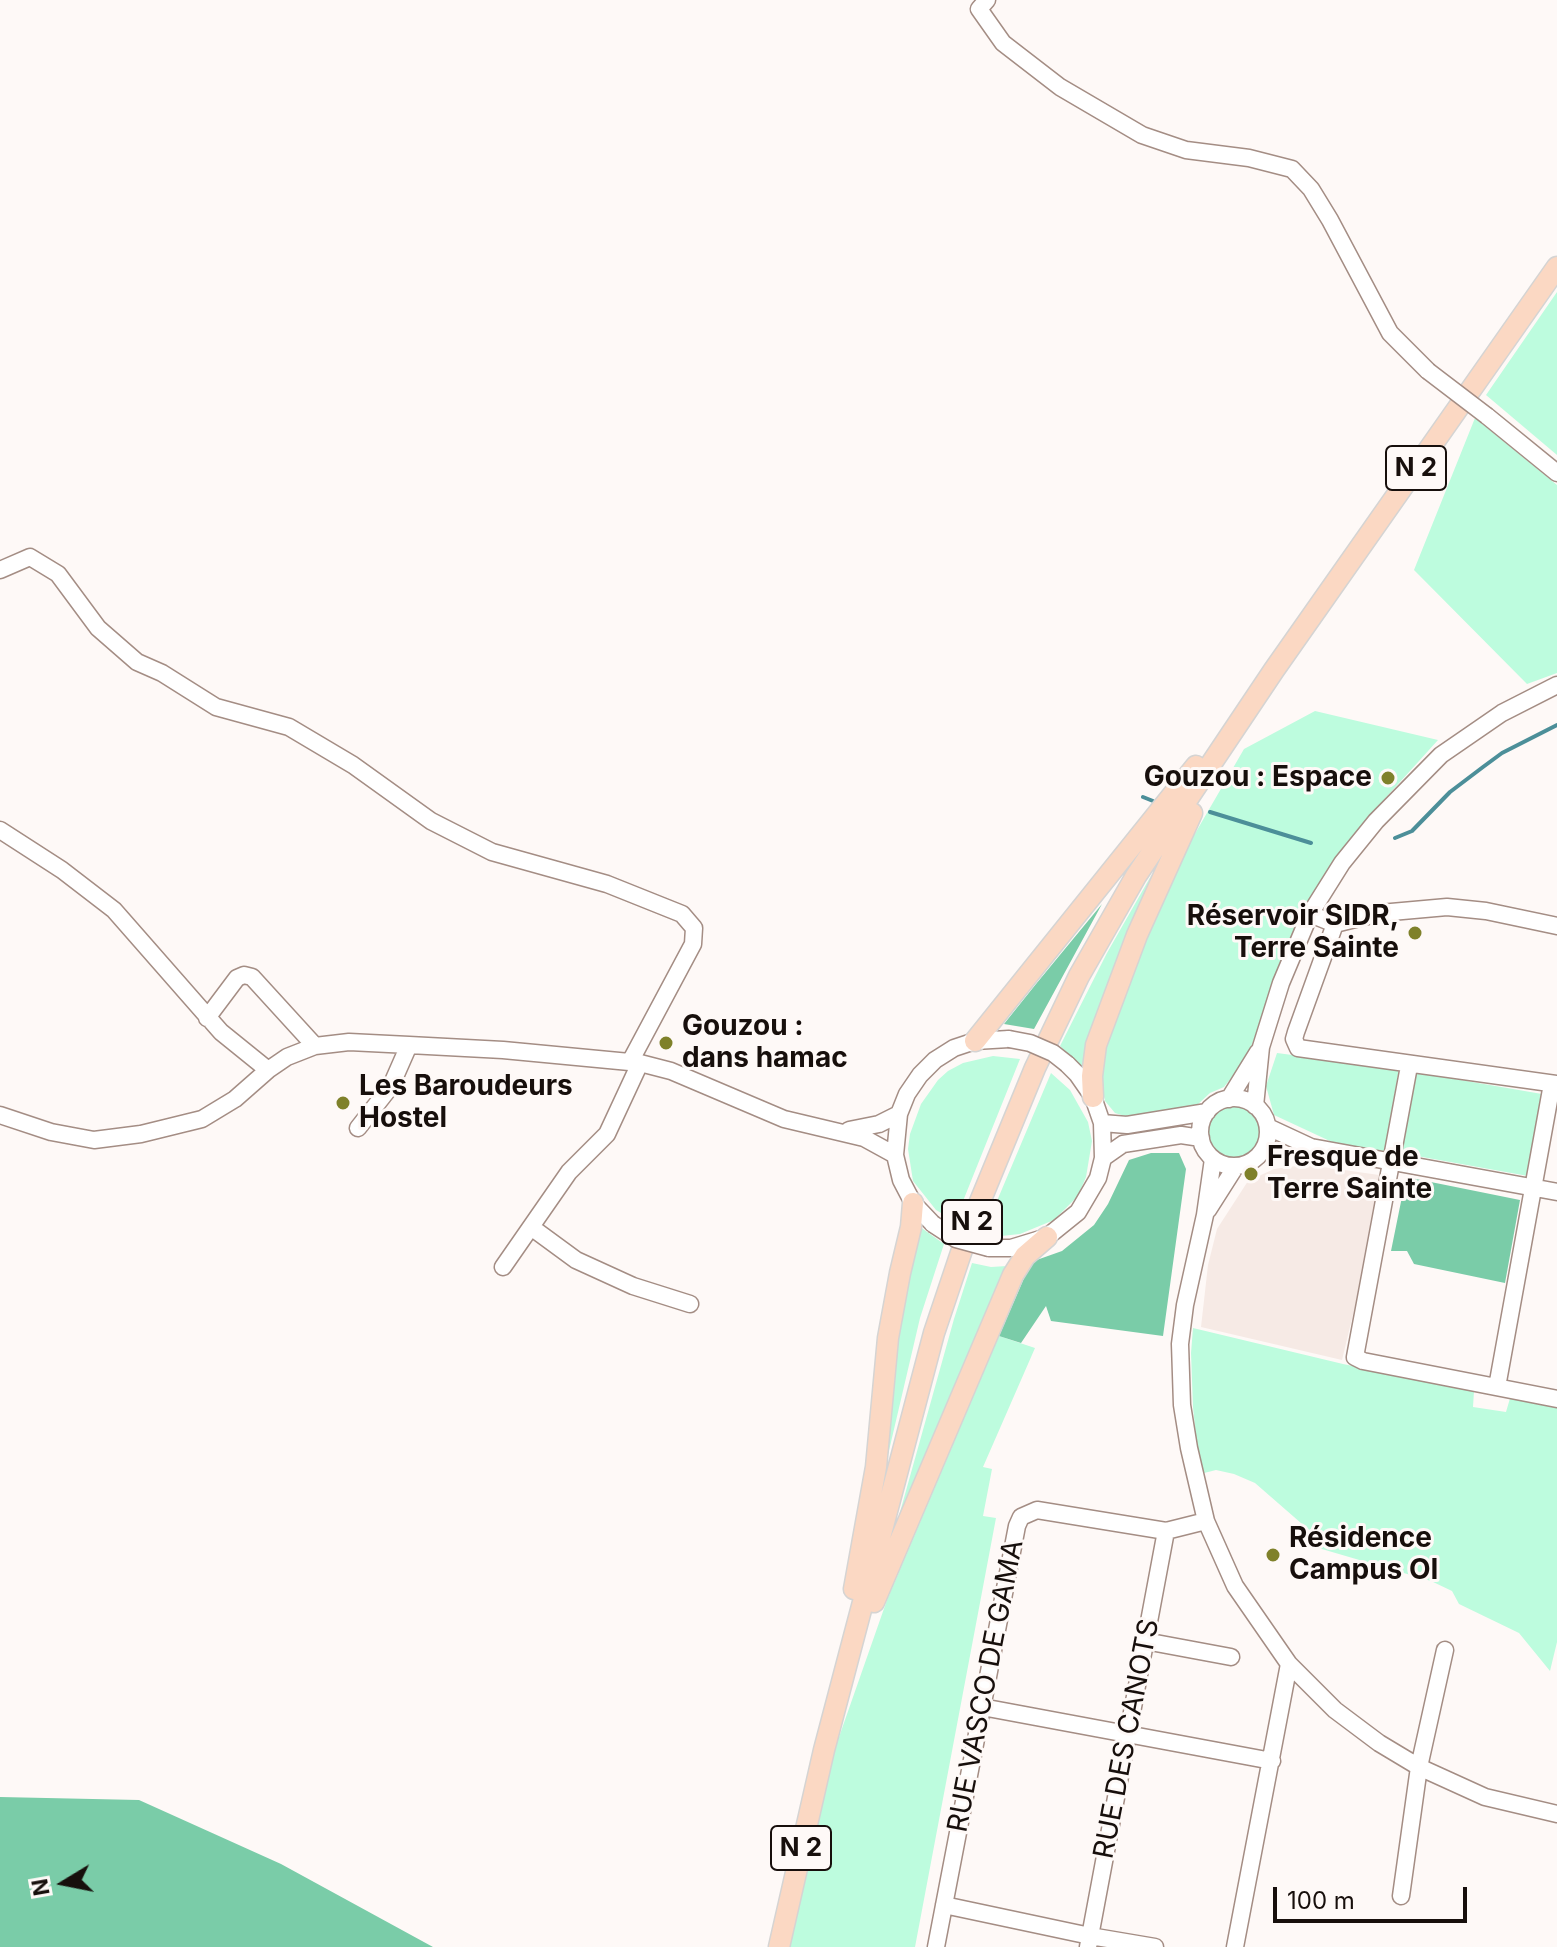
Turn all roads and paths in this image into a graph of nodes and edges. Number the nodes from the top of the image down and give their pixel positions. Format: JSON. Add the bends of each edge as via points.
{"nodes":[{"id":1,"x":983,"y":5,"type":"edge"},
{"id":2,"x":1557,"y":267,"type":"edge"},
{"id":3,"x":1557,"y":473,"type":"edge"},
{"id":4,"x":0,"y":570,"type":"edge"},
{"id":5,"x":1274,"y":670,"type":"junction"},
{"id":6,"x":1557,"y":685,"type":"edge"},
{"id":7,"x":1229,"y":739,"type":"junction"},
{"id":8,"x":0,"y":830,"type":"edge"},
{"id":9,"x":1310,"y":914,"type":"junction"},
{"id":10,"x":1335,"y":924,"type":"junction"},
{"id":11,"x":1557,"y":926,"type":"edge"},
{"id":12,"x":207,"y":1018,"type":"junction"},
{"id":13,"x":975,"y":1041,"type":"junction"},
{"id":14,"x":409,"y":1045,"type":"junction"},
{"id":15,"x":315,"y":1046,"type":"junction"},
{"id":16,"x":1261,"y":1047,"type":"junction"},
{"id":17,"x":635,"y":1062,"type":"junction"},
{"id":18,"x":1409,"y":1066,"type":"junction"},
{"id":19,"x":268,"y":1070,"type":"junction"},
{"id":20,"x":1554,"y":1084,"type":"edge"},
{"id":21,"x":1093,"y":1097,"type":"junction"},
{"id":22,"x":1229,"y":1099,"type":"junction"},
{"id":23,"x":1255,"y":1106,"type":"junction"},
{"id":24,"x":1207,"y":1112,"type":"junction"},
{"id":25,"x":899,"y":1114,"type":"junction"},
{"id":26,"x":0,"y":1115,"type":"edge"},
{"id":27,"x":1102,"y":1123,"type":"junction"},
{"id":28,"x":1268,"y":1127,"type":"junction"},
{"id":29,"x":358,"y":1128,"type":"dead end"},
{"id":30,"x":835,"y":1132,"type":"junction"},
{"id":31,"x":1201,"y":1138,"type":"junction"},
{"id":32,"x":1311,"y":1147,"type":"junction"},
{"id":33,"x":1264,"y":1149,"type":"junction"},
{"id":34,"x":895,"y":1155,"type":"junction"},
{"id":35,"x":1103,"y":1158,"type":"junction"},
{"id":36,"x":1213,"y":1159,"type":"junction"},
{"id":37,"x":1391,"y":1162,"type":"junction"},
{"id":38,"x":1236,"y":1166,"type":"junction"},
{"id":39,"x":1534,"y":1188,"type":"junction"},
{"id":40,"x":1557,"y":1192,"type":"edge"},
{"id":41,"x":913,"y":1203,"type":"junction"},
{"id":42,"x":1205,"y":1215,"type":"junction"},
{"id":43,"x":531,"y":1227,"type":"junction"},
{"id":44,"x":1047,"y":1237,"type":"junction"},
{"id":45,"x":503,"y":1267,"type":"dead end"},
{"id":46,"x":690,"y":1304,"type":"dead end"},
{"id":47,"x":1497,"y":1387,"type":"junction"},
{"id":48,"x":1557,"y":1399,"type":"edge"},
{"id":49,"x":1206,"y":1521,"type":"junction"},
{"id":50,"x":1166,"y":1531,"type":"junction"},
{"id":51,"x":1145,"y":1641,"type":"junction"},
{"id":52,"x":1445,"y":1650,"type":"dead end"},
{"id":53,"x":1231,"y":1657,"type":"dead end"},
{"id":54,"x":1289,"y":1664,"type":"junction"},
{"id":55,"x":982,"y":1707,"type":"junction"},
{"id":56,"x":1128,"y":1735,"type":"junction"},
{"id":57,"x":824,"y":1750,"type":"junction"},
{"id":58,"x":1272,"y":1761,"type":"junction"},
{"id":59,"x":1419,"y":1767,"type":"junction"},
{"id":60,"x":1557,"y":1814,"type":"edge"},
{"id":61,"x":1401,"y":1896,"type":"dead end"},
{"id":62,"x":944,"y":1905,"type":"junction"},
{"id":63,"x":1089,"y":1942,"type":"edge"},
{"id":64,"x":779,"y":1947,"type":"edge"},
{"id":65,"x":936,"y":1947,"type":"edge"},
{"id":66,"x":1155,"y":1947,"type":"edge"},
{"id":67,"x":1235,"y":1947,"type":"edge"}],
"edges":[{"from":1,"to":3,"type":"street","bridge":true,"via":[[1003,43],[1060,87],[1142,135],[1186,150],[1292,169],[1330,220],[1390,333],[1428,371]]},
{"from":2,"to":5,"type":"main road","number":"N 2"},
{"from":4,"to":17,"type":"street","via":[[30,557],[58,574],[98,628],[137,662],[216,707],[289,727],[431,821],[492,852],[607,884],[682,914],[694,928],[693,944]]},
{"from":5,"to":7,"type":"main road","number":"N 2"},
{"from":5,"to":13,"type":"main road"},
{"from":6,"to":9,"type":"street","via":[[1502,713],[1441,755],[1359,841]]},
{"from":7,"to":21,"type":"main road","via":[[1137,935],[1096,1045]]},
{"from":7,"to":57,"type":"main road","number":"N 2","via":[[1136,876],[1079,976],[993,1169],[934,1333]]},
{"from":8,"to":12,"type":"street","via":[[121,916]]},
{"from":9,"to":10,"type":"street"},
{"from":9,"to":16,"type":"street"},
{"from":10,"to":11,"type":"street","via":[[1380,913],[1447,907]]},
{"from":10,"to":18,"type":"street","via":[[1295,1045],[1304,1051]]},
{"from":12,"to":15,"type":"street","via":[[237,978],[252,977]]},
{"from":12,"to":19,"type":"street"},
{"from":13,"to":21,"type":"street","bridge":true,"via":[[1009,1039],[1053,1053]]},
{"from":13,"to":25,"type":"street","via":[[954,1048],[927,1068]]},
{"from":14,"to":15,"type":"street"},
{"from":14,"to":17,"type":"street"},
{"from":14,"to":29,"type":"street","via":[[391,1086]]},
{"from":15,"to":19,"type":"street"},
{"from":16,"to":22,"type":"street"},
{"from":16,"to":23,"type":"street"},
{"from":17,"to":30,"type":"street","via":[[671,1071],[784,1119]]},
{"from":17,"to":43,"type":"street","via":[[607,1134],[569,1172]]},
{"from":18,"to":20,"type":"street"},
{"from":18,"to":37,"type":"street"},
{"from":19,"to":26,"type":"street","via":[[202,1119],[141,1134],[94,1140]]},
{"from":20,"to":39,"type":"street"},
{"from":21,"to":27,"type":"street"},
{"from":22,"to":23,"type":"street"},
{"from":22,"to":24,"type":"street"},
{"from":23,"to":28,"type":"street"},
{"from":24,"to":27,"type":"street","via":[[1127,1125]]},
{"from":24,"to":31,"type":"street"},
{"from":25,"to":30,"type":"street","via":[[879,1124]]},
{"from":25,"to":34,"type":"street"},
{"from":27,"to":35,"type":"street"},
{"from":28,"to":32,"type":"street"},
{"from":28,"to":33,"type":"street"},
{"from":30,"to":34,"type":"street","via":[[864,1138]]},
{"from":31,"to":35,"type":"street","via":[[1181,1135],[1123,1144]]},
{"from":31,"to":36,"type":"street"},
{"from":32,"to":33,"type":"street"},
{"from":32,"to":37,"type":"street"},
{"from":33,"to":38,"type":"street","via":[[1257,1158]]},
{"from":34,"to":41,"type":"street"},
{"from":35,"to":44,"type":"street","via":[[1090,1196]]},
{"from":36,"to":38,"type":"street"},
{"from":36,"to":42,"type":"street"},
{"from":37,"to":39,"type":"street"},
{"from":37,"to":47,"type":"street","via":[[1355,1357]]},
{"from":38,"to":42,"type":"street"},
{"from":39,"to":40,"type":"street"},
{"from":39,"to":47,"type":"street"},
{"from":41,"to":44,"type":"street","bridge":true,"via":[[956,1239],[989,1248],[1011,1248]]},
{"from":41,"to":57,"type":"main road","via":[[888,1338],[876,1467]]},
{"from":42,"to":49,"type":"street","via":[[1180,1344],[1182,1405]]},
{"from":43,"to":45,"type":"street"},
{"from":43,"to":46,"type":"street","via":[[576,1260]]},
{"from":44,"to":57,"type":"main road","via":[[1013,1275],[877,1595]]},
{"from":47,"to":48,"type":"street"},
{"from":49,"to":50,"type":"street","name":"RUE VASCO DE GAMA"},
{"from":49,"to":54,"type":"street","via":[[1235,1586]]},
{"from":50,"to":51,"type":"street","name":"RUE DES CANOTS"},
{"from":50,"to":55,"type":"street","name":"RUE VASCO DE GAMA","via":[[1037,1510],[1021,1517]]},
{"from":51,"to":53,"type":"street"},
{"from":51,"to":56,"type":"street","name":"RUE DES CANOTS"},
{"from":52,"to":59,"type":"street"},
{"from":54,"to":58,"type":"street"},
{"from":54,"to":59,"type":"street","via":[[1335,1710]]},
{"from":55,"to":56,"type":"street"},
{"from":55,"to":62,"type":"street","name":"RUE VASCO DE GAMA"},
{"from":56,"to":58,"type":"street"},
{"from":56,"to":63,"type":"street","name":"RUE DES CANOTS"},
{"from":57,"to":64,"type":"main road","number":"N 2"},
{"from":58,"to":67,"type":"street"},
{"from":59,"to":60,"type":"street","via":[[1485,1797]]},
{"from":59,"to":61,"type":"street"},
{"from":62,"to":63,"type":"street"},
{"from":62,"to":65,"type":"street","name":"RUE VASCO DE GAMA"},
{"from":63,"to":66,"type":"street"}]}
